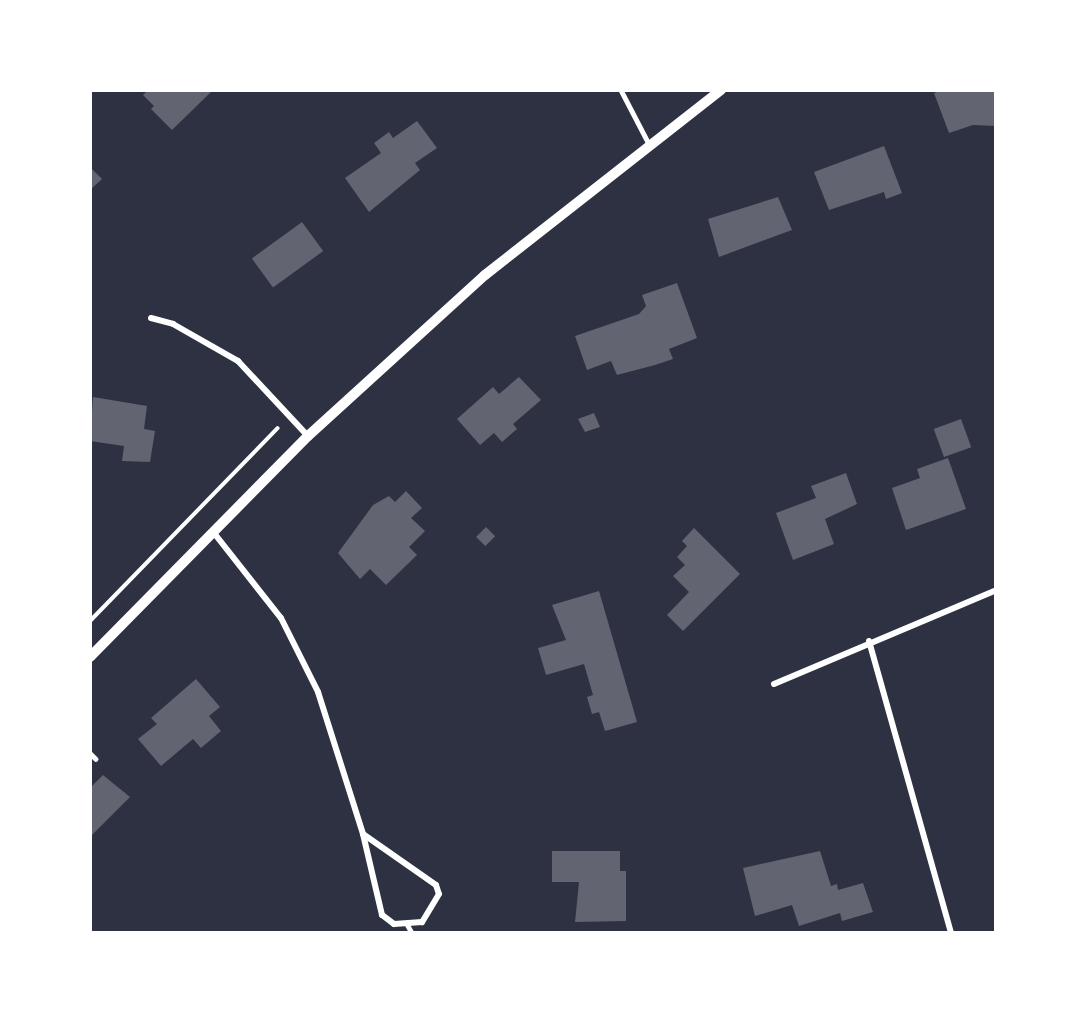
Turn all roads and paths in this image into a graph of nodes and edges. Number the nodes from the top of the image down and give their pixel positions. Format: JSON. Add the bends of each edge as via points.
{"nodes":[{"id":1,"x":621,"y":90,"type":"edge"},
{"id":2,"x":721,"y":90,"type":"edge"},
{"id":3,"x":650,"y":146,"type":"junction"},
{"id":4,"x":151,"y":318,"type":"dead end"},
{"id":5,"x":290,"y":417,"type":"junction"},
{"id":6,"x":308,"y":436,"type":"junction"},
{"id":7,"x":214,"y":533,"type":"junction"},
{"id":8,"x":996,"y":590,"type":"edge"},
{"id":9,"x":90,"y":621,"type":"edge"},
{"id":10,"x":869,"y":641,"type":"junction"},
{"id":11,"x":90,"y":657,"type":"edge"},
{"id":12,"x":774,"y":684,"type":"dead end"},
{"id":13,"x":90,"y":753,"type":"edge"},
{"id":14,"x":96,"y":759,"type":"dead end"},
{"id":15,"x":363,"y":834,"type":"junction"},
{"id":16,"x":407,"y":924,"type":"junction"},
{"id":17,"x":412,"y":933,"type":"edge"},
{"id":18,"x":951,"y":933,"type":"edge"}],
"edges":[{"from":1,"to":3,"type":"lane"},
{"from":2,"to":3,"type":"street"},
{"from":3,"to":6,"type":"street","via":[[485,275]]},
{"from":4,"to":5,"type":"street","via":[[173,324],[238,361]]},
{"from":5,"to":6,"type":"street"},
{"from":5,"to":9,"type":"path"},
{"from":6,"to":7,"type":"street"},
{"from":7,"to":11,"type":"street"},
{"from":7,"to":15,"type":"street","via":[[281,618],[318,692]]},
{"from":8,"to":10,"type":"street"},
{"from":10,"to":12,"type":"street"},
{"from":10,"to":18,"type":"street"},
{"from":13,"to":14,"type":"lane"},
{"from":15,"to":16,"type":"street","via":[[382,915]]},
{"from":15,"to":16,"type":"street","via":[[436,885],[439,894],[432,910],[422,922]]},
{"from":16,"to":17,"type":"lane"}]}
